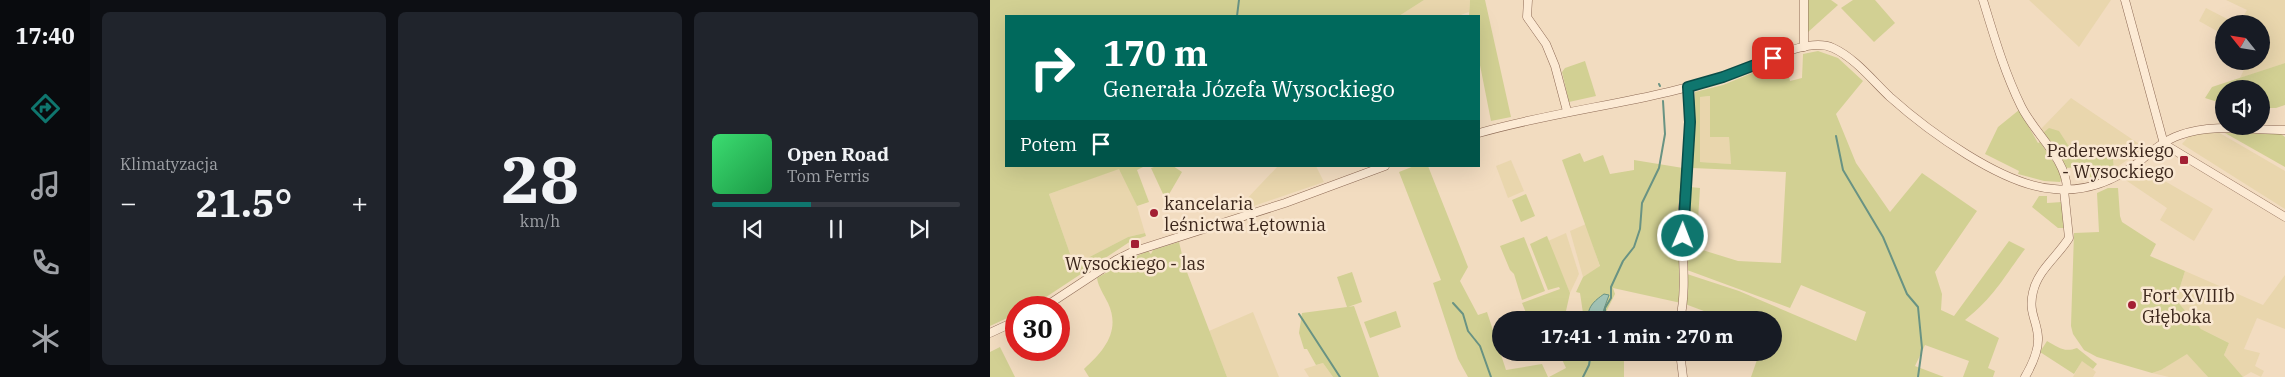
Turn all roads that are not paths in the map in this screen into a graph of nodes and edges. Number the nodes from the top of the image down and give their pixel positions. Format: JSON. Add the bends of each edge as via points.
{"nodes":[{"id":1,"x":1528,"y":0,"type":"edge"},
{"id":2,"x":1804,"y":0,"type":"edge"},
{"id":3,"x":1983,"y":0,"type":"edge"},
{"id":4,"x":2125,"y":0,"type":"edge"},
{"id":5,"x":1804,"y":47,"type":"junction"},
{"id":6,"x":1688,"y":87,"type":"junction"},
{"id":7,"x":1567,"y":111,"type":"junction"},
{"id":8,"x":2285,"y":130,"type":"edge"},
{"id":9,"x":1480,"y":133,"type":"edge"},
{"id":10,"x":2164,"y":144,"type":"junction"},
{"id":11,"x":1382,"y":167,"type":"edge"},
{"id":12,"x":2065,"y":189,"type":"junction"},
{"id":13,"x":2285,"y":217,"type":"edge"},
{"id":14,"x":1061,"y":296,"type":"edge"},
{"id":15,"x":1681,"y":311,"type":"edge"},
{"id":16,"x":1005,"y":326,"type":"edge"},
{"id":17,"x":990,"y":333,"type":"edge"},
{"id":18,"x":1681,"y":361,"type":"edge"},
{"id":19,"x":1684,"y":377,"type":"edge"},
{"id":20,"x":2025,"y":377,"type":"edge"}],
"edges":[{"from":1,"to":7,"type":"street","via":[[1527,17],[1546,44]]},
{"from":2,"to":5,"type":"street"},
{"from":3,"to":12,"type":"street","via":[[2003,69],[2022,109],[2066,175]]},
{"from":4,"to":10,"type":"street"},
{"from":5,"to":6,"type":"street"},
{"from":5,"to":12,"type":"street","via":[[1822,45],[1842,53],[1920,121],[1997,171],[2032,186]]},
{"from":6,"to":7,"type":"street"},
{"from":6,"to":15,"type":"street","via":[[1690,122],[1683,209],[1685,272]]},
{"from":7,"to":9,"type":"street"},
{"from":8,"to":10,"type":"street","via":[[2198,130]]},
{"from":10,"to":12,"type":"street","via":[[2108,181]]},
{"from":10,"to":13,"type":"street"},
{"from":11,"to":14,"type":"street","via":[[1285,203],[1132,252]]},
{"from":12,"to":20,"type":"street","via":[[2069,238],[2042,272],[2033,291],[2031,314],[2038,343]]},
{"from":16,"to":17,"type":"street"},
{"from":18,"to":19,"type":"street"}]}
